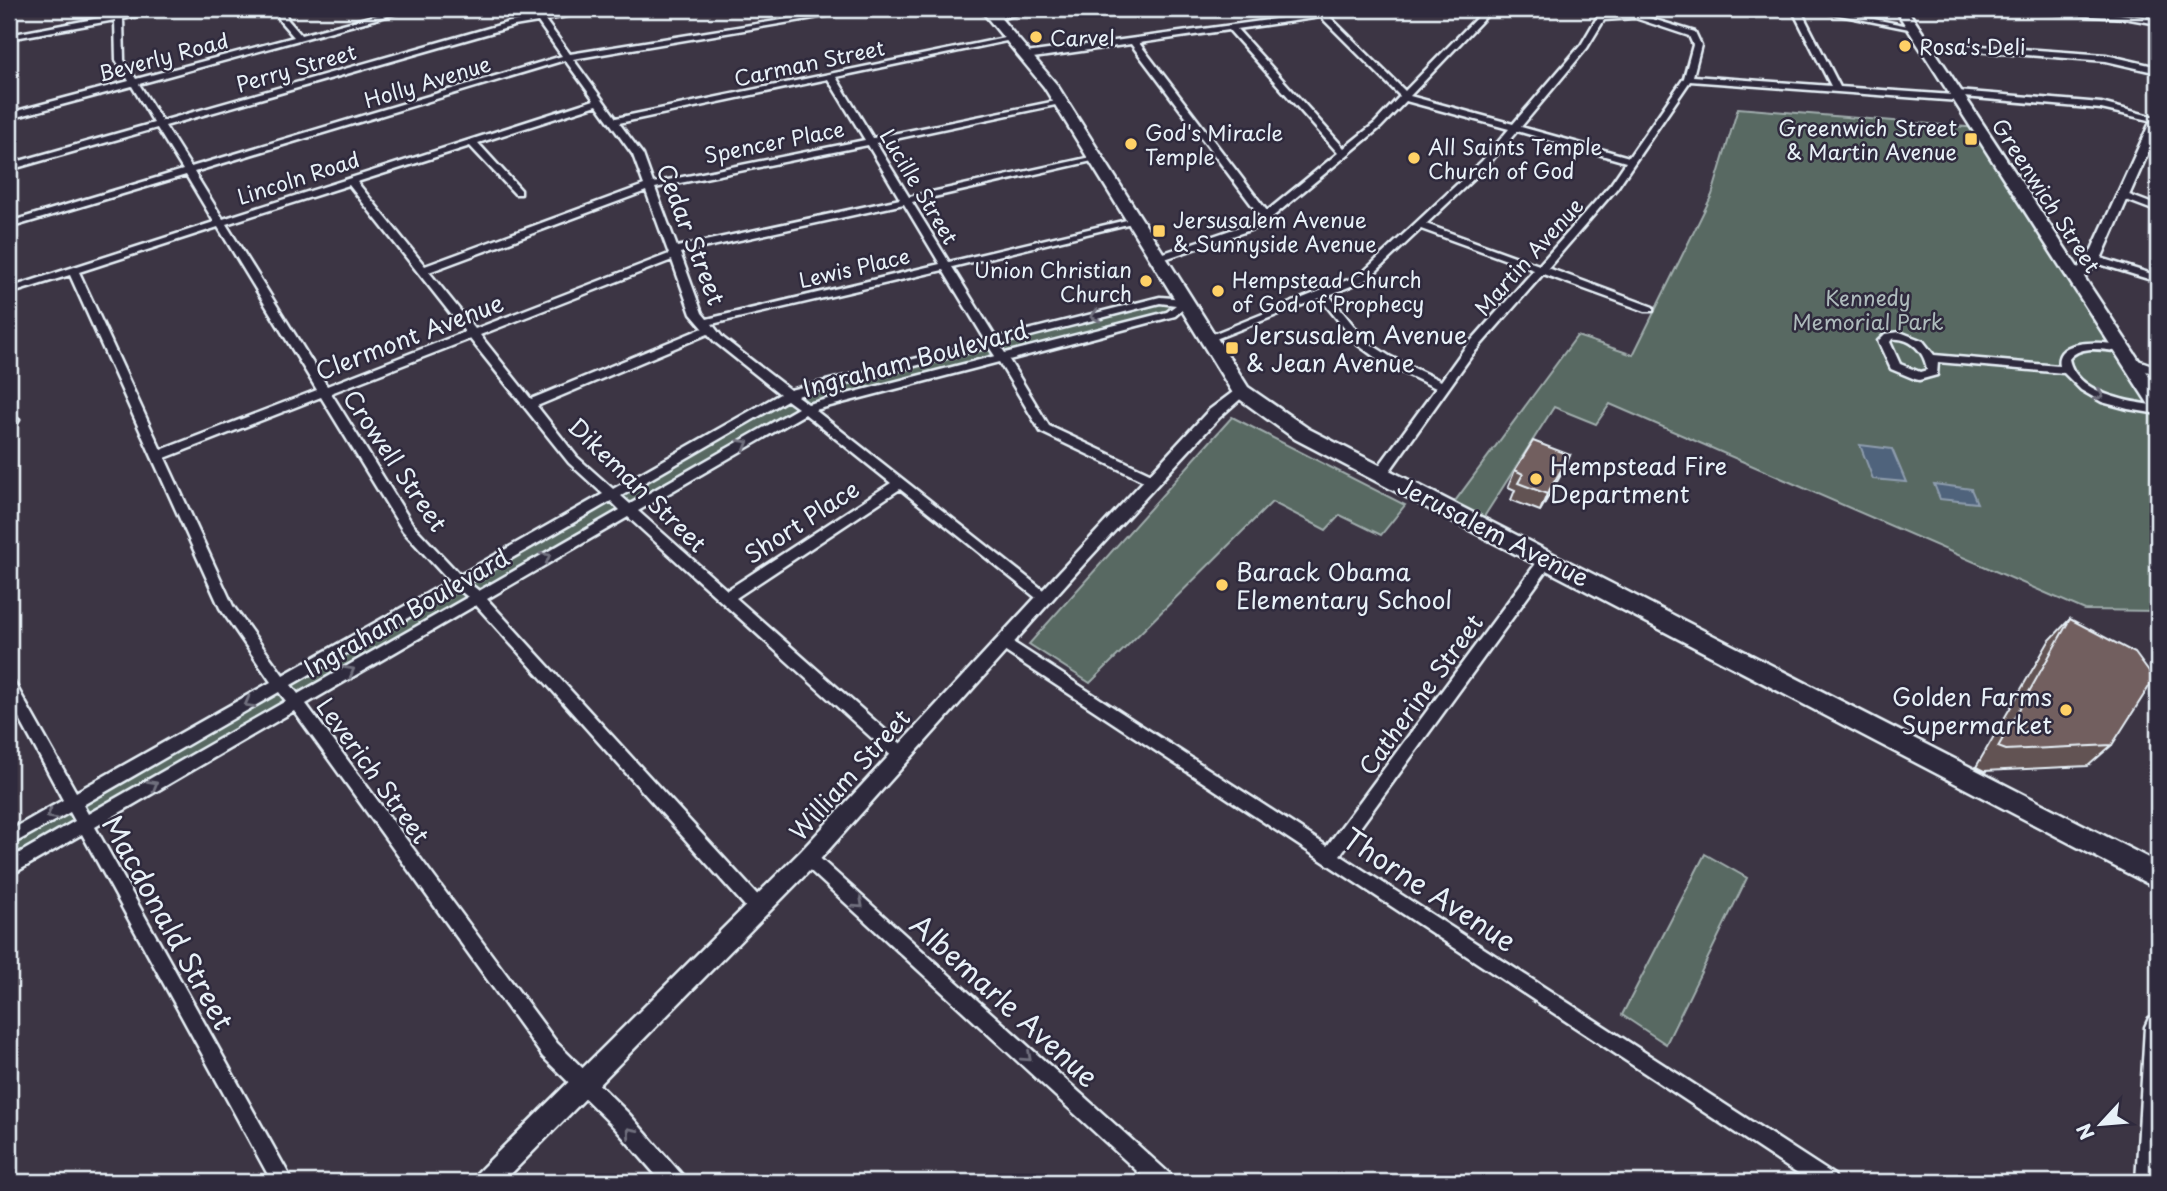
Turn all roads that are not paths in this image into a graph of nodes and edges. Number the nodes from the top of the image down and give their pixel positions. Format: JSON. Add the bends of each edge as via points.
{"nodes":[{"id":1,"x":163,"y":9,"type":"edge"},
{"id":2,"x":281,"y":9,"type":"edge"},
{"id":3,"x":408,"y":9,"type":"edge"},
{"id":4,"x":595,"y":9,"type":"edge"},
{"id":5,"x":863,"y":9,"type":"edge"},
{"id":6,"x":1015,"y":9,"type":"edge"},
{"id":7,"x":1033,"y":9,"type":"edge"},
{"id":8,"x":1364,"y":9,"type":"edge"},
{"id":9,"x":1489,"y":9,"type":"edge"},
{"id":10,"x":1796,"y":9,"type":"edge"},
{"id":11,"x":1814,"y":9,"type":"edge"},
{"id":12,"x":1901,"y":9,"type":"edge"},
{"id":13,"x":2014,"y":9,"type":"edge"},
{"id":14,"x":119,"y":13,"type":"edge"},
{"id":15,"x":535,"y":13,"type":"edge"},
{"id":16,"x":990,"y":13,"type":"edge"},
{"id":17,"x":1323,"y":15,"type":"junction"},
{"id":18,"x":2158,"y":22,"type":"edge"},
{"id":19,"x":1231,"y":27,"type":"junction"},
{"id":20,"x":1914,"y":28,"type":"junction"},
{"id":21,"x":9,"y":37,"type":"edge"},
{"id":22,"x":299,"y":38,"type":"junction"},
{"id":23,"x":1011,"y":38,"type":"junction"},
{"id":24,"x":1133,"y":41,"type":"junction"},
{"id":25,"x":1925,"y":45,"type":"junction"},
{"id":26,"x":1026,"y":56,"type":"junction"},
{"id":27,"x":567,"y":57,"type":"junction"},
{"id":28,"x":2158,"y":70,"type":"edge"},
{"id":29,"x":831,"y":76,"type":"junction"},
{"id":30,"x":1688,"y":78,"type":"junction"},
{"id":31,"x":132,"y":83,"type":"junction"},
{"id":32,"x":1837,"y":89,"type":"junction"},
{"id":33,"x":1958,"y":96,"type":"junction"},
{"id":34,"x":1407,"y":97,"type":"junction"},
{"id":35,"x":599,"y":101,"type":"junction"},
{"id":36,"x":1061,"y":103,"type":"junction"},
{"id":37,"x":9,"y":116,"type":"edge"},
{"id":38,"x":2158,"y":119,"type":"edge"},
{"id":39,"x":615,"y":121,"type":"junction"},
{"id":40,"x":158,"y":125,"type":"junction"},
{"id":41,"x":1516,"y":128,"type":"junction"},
{"id":42,"x":2154,"y":136,"type":"edge"},
{"id":43,"x":870,"y":141,"type":"junction"},
{"id":44,"x":472,"y":142,"type":"junction"},
{"id":45,"x":1344,"y":154,"type":"junction"},
{"id":46,"x":1096,"y":159,"type":"junction"},
{"id":47,"x":1631,"y":160,"type":"junction"},
{"id":48,"x":9,"y":167,"type":"edge"},
{"id":49,"x":187,"y":172,"type":"junction"},
{"id":50,"x":351,"y":181,"type":"junction"},
{"id":51,"x":651,"y":186,"type":"junction"},
{"id":52,"x":518,"y":192,"type":"dead end"},
{"id":53,"x":2124,"y":196,"type":"junction"},
{"id":54,"x":905,"y":200,"type":"junction"},
{"id":55,"x":2158,"y":203,"type":"edge"},
{"id":56,"x":2158,"y":209,"type":"edge"},
{"id":57,"x":1266,"y":217,"type":"junction"},
{"id":58,"x":1135,"y":221,"type":"junction"},
{"id":59,"x":218,"y":223,"type":"junction"},
{"id":60,"x":9,"y":225,"type":"edge"},
{"id":61,"x":1420,"y":225,"type":"junction"},
{"id":62,"x":674,"y":253,"type":"junction"},
{"id":63,"x":1159,"y":258,"type":"junction"},
{"id":64,"x":2094,"y":259,"type":"junction"},
{"id":65,"x":945,"y":265,"type":"junction"},
{"id":66,"x":73,"y":270,"type":"junction"},
{"id":67,"x":1542,"y":270,"type":"junction"},
{"id":68,"x":422,"y":271,"type":"junction"},
{"id":69,"x":2076,"y":278,"type":"junction"},
{"id":70,"x":2158,"y":279,"type":"edge"},
{"id":71,"x":9,"y":290,"type":"edge"},
{"id":72,"x":1323,"y":295,"type":"junction"},
{"id":73,"x":1186,"y":302,"type":"junction"},
{"id":74,"x":1648,"y":309,"type":"dead end"},
{"id":75,"x":706,"y":326,"type":"junction"},
{"id":76,"x":472,"y":334,"type":"junction"},
{"id":77,"x":1209,"y":338,"type":"junction"},
{"id":78,"x":993,"y":342,"type":"junction"},
{"id":79,"x":2125,"y":354,"type":"junction"},
{"id":80,"x":1002,"y":358,"type":"junction"},
{"id":81,"x":1930,"y":358,"type":"dead end"},
{"id":82,"x":2066,"y":370,"type":"junction"},
{"id":83,"x":2158,"y":370,"type":"edge"},
{"id":84,"x":1444,"y":387,"type":"junction"},
{"id":85,"x":1241,"y":391,"type":"junction"},
{"id":86,"x":323,"y":392,"type":"junction"},
{"id":87,"x":789,"y":394,"type":"junction"},
{"id":88,"x":2158,"y":404,"type":"edge"},
{"id":89,"x":528,"y":405,"type":"junction"},
{"id":90,"x":807,"y":408,"type":"junction"},
{"id":91,"x":2158,"y":410,"type":"edge"},
{"id":92,"x":158,"y":456,"type":"junction"},
{"id":93,"x":1381,"y":473,"type":"junction"},
{"id":94,"x":1153,"y":480,"type":"junction"},
{"id":95,"x":900,"y":483,"type":"junction"},
{"id":96,"x":612,"y":495,"type":"junction"},
{"id":97,"x":628,"y":510,"type":"junction"},
{"id":98,"x":1548,"y":558,"type":"junction"},
{"id":99,"x":459,"y":582,"type":"junction"},
{"id":100,"x":477,"y":597,"type":"junction"},
{"id":101,"x":726,"y":597,"type":"junction"},
{"id":102,"x":1045,"y":597,"type":"junction"},
{"id":103,"x":1003,"y":643,"type":"junction"},
{"id":104,"x":282,"y":684,"type":"junction"},
{"id":105,"x":9,"y":686,"type":"edge"},
{"id":106,"x":296,"y":702,"type":"junction"},
{"id":107,"x":902,"y":755,"type":"junction"},
{"id":108,"x":72,"y":803,"type":"junction"},
{"id":109,"x":85,"y":824,"type":"junction"},
{"id":110,"x":9,"y":839,"type":"edge"},
{"id":111,"x":1329,"y":857,"type":"junction"},
{"id":112,"x":808,"y":859,"type":"junction"},
{"id":113,"x":9,"y":868,"type":"edge"},
{"id":114,"x":2158,"y":877,"type":"edge"},
{"id":115,"x":758,"y":908,"type":"junction"},
{"id":116,"x":2158,"y":1027,"type":"edge"},
{"id":117,"x":585,"y":1084,"type":"junction"},
{"id":118,"x":2155,"y":1123,"type":"edge"},
{"id":119,"x":283,"y":1182,"type":"edge"},
{"id":120,"x":486,"y":1182,"type":"edge"},
{"id":121,"x":675,"y":1182,"type":"edge"},
{"id":122,"x":1164,"y":1182,"type":"edge"},
{"id":123,"x":1827,"y":1182,"type":"edge"},
{"id":124,"x":2150,"y":1182,"type":"edge"}],
"edges":[{"from":1,"to":14,"type":"street"},
{"from":2,"to":22,"type":"street","via":[[284,21]]},
{"from":3,"to":22,"type":"street","name":"Beverly Road"},
{"from":4,"to":15,"type":"street","name":"Perry Street"},
{"from":5,"to":27,"type":"street","name":"Holly Avenue"},
{"from":6,"to":16,"type":"street"},
{"from":7,"to":16,"type":"street"},
{"from":8,"to":17,"type":"street"},
{"from":9,"to":34,"type":"street"},
{"from":10,"to":32,"type":"street"},
{"from":11,"to":20,"type":"street"},
{"from":12,"to":20,"type":"main road","name":"Greenwich Street"},
{"from":13,"to":18,"type":"street"},
{"from":14,"to":21,"type":"street"},
{"from":14,"to":31,"type":"street","name":"Crowell Street","via":[[120,61]]},
{"from":15,"to":27,"type":"street","name":"Cedar Street"},
{"from":15,"to":40,"type":"street","name":"Perry Street"},
{"from":16,"to":23,"type":"main road","name":"Jerusalem Avenue"},
{"from":17,"to":19,"type":"street","via":[[1264,19]]},
{"from":17,"to":34,"type":"street"},
{"from":19,"to":24,"type":"street"},
{"from":19,"to":45,"type":"street"},
{"from":20,"to":25,"type":"main road","name":"Greenwich Street"},
{"from":22,"to":31,"type":"street","name":"Beverly Road"},
{"from":23,"to":26,"type":"main road","name":"Jerusalem Avenue"},
{"from":23,"to":29,"type":"street","name":"Carman Street"},
{"from":24,"to":26,"type":"street"},
{"from":24,"to":57,"type":"street"},
{"from":25,"to":28,"type":"street","via":[[2106,58]]},
{"from":25,"to":33,"type":"main road","name":"Greenwich Street"},
{"from":26,"to":36,"type":"main road","name":"Jerusalem Avenue"},
{"from":27,"to":35,"type":"street","name":"Cedar Street"},
{"from":27,"to":49,"type":"street","name":"Holly Avenue"},
{"from":29,"to":39,"type":"street","name":"Carman Street"},
{"from":29,"to":43,"type":"street","name":"Lucille Street"},
{"from":30,"to":32,"type":"street"},
{"from":30,"to":41,"type":"street","via":[[1696,45],[1692,34],[1636,16],[1605,16]]},
{"from":30,"to":47,"type":"street","name":"Martin Avenue"},
{"from":31,"to":37,"type":"street","name":"Beverly Road"},
{"from":31,"to":40,"type":"street","name":"Crowell Street"},
{"from":32,"to":33,"type":"street"},
{"from":33,"to":38,"type":"street","via":[[2101,106]]},
{"from":33,"to":69,"type":"main road","name":"Greenwich Street"},
{"from":34,"to":41,"type":"street"},
{"from":34,"to":45,"type":"street"},
{"from":35,"to":39,"type":"street","name":"Cedar Street"},
{"from":35,"to":44,"type":"street","name":"Lincoln Road"},
{"from":36,"to":43,"type":"street","name":"Spencer Place"},
{"from":36,"to":46,"type":"main road","name":"Jerusalem Avenue"},
{"from":38,"to":42,"type":"street"},
{"from":39,"to":51,"type":"street","name":"Cedar Street","via":[[638,155]]},
{"from":40,"to":48,"type":"street","name":"Perry Street"},
{"from":40,"to":49,"type":"street","name":"Crowell Street"},
{"from":41,"to":47,"type":"street"},
{"from":41,"to":61,"type":"street"},
{"from":42,"to":53,"type":"street"},
{"from":43,"to":51,"type":"street","name":"Spencer Place"},
{"from":43,"to":54,"type":"street","name":"Lucille Street"},
{"from":44,"to":50,"type":"street","name":"Lincoln Road"},
{"from":44,"to":52,"type":"street"},
{"from":45,"to":57,"type":"street"},
{"from":46,"to":54,"type":"street","name":"Clermont Avenue"},
{"from":46,"to":58,"type":"main road","name":"Jerusalem Avenue"},
{"from":47,"to":67,"type":"street","name":"Martin Avenue","via":[[1603,201]]},
{"from":49,"to":59,"type":"street","name":"Crowell Street"},
{"from":49,"to":60,"type":"street","name":"Holly Avenue"},
{"from":50,"to":59,"type":"street","name":"Lincoln Road"},
{"from":50,"to":68,"type":"street","name":"Dikeman Street"},
{"from":51,"to":62,"type":"street","name":"Cedar Street"},
{"from":51,"to":68,"type":"street","name":"Spencer Place"},
{"from":53,"to":55,"type":"street"},
{"from":53,"to":56,"type":"street"},
{"from":53,"to":64,"type":"street"},
{"from":54,"to":62,"type":"street","name":"Clermont Avenue"},
{"from":54,"to":65,"type":"street","name":"Lucille Street"},
{"from":57,"to":63,"type":"street"},
{"from":58,"to":63,"type":"main road","name":"Jerusalem Avenue"},
{"from":58,"to":65,"type":"street","name":"Lewis Place"},
{"from":59,"to":66,"type":"street","name":"Lincoln Road"},
{"from":59,"to":86,"type":"street","name":"Crowell Street"},
{"from":61,"to":67,"type":"street"},
{"from":61,"to":72,"type":"street","via":[[1364,277]]},
{"from":62,"to":75,"type":"street","name":"Cedar Street"},
{"from":62,"to":76,"type":"street","name":"Clermont Avenue"},
{"from":63,"to":73,"type":"main road","name":"Jerusalem Avenue"},
{"from":64,"to":69,"type":"street"},
{"from":64,"to":70,"type":"street"},
{"from":65,"to":75,"type":"street","name":"Lewis Place"},
{"from":65,"to":78,"type":"street","name":"Lucille Street"},
{"from":66,"to":71,"type":"street","name":"Lincoln Road"},
{"from":66,"to":92,"type":"street","name":"Leverich Street"},
{"from":67,"to":74,"type":"street"},
{"from":67,"to":84,"type":"street","name":"Martin Avenue","via":[[1468,352]]},
{"from":68,"to":76,"type":"street","name":"Dikeman Street"},
{"from":69,"to":79,"type":"main road","name":"Greenwich Street"},
{"from":72,"to":77,"type":"street"},
{"from":72,"to":84,"type":"street","via":[[1362,343]]},
{"from":73,"to":77,"type":"main road","name":"Jerusalem Avenue"},
{"from":73,"to":78,"type":"street","name":"Ingraham Boulevard","one_way":true,"via":[[1160,300]]},
{"from":73,"to":80,"type":"street","name":"Ingraham Boulevard","via":[[1171,314]]},
{"from":75,"to":87,"type":"street","name":"Cedar Street"},
{"from":75,"to":89,"type":"street","name":"Lewis Place"},
{"from":76,"to":86,"type":"street","name":"Clermont Avenue"},
{"from":76,"to":89,"type":"street","name":"Dikeman Street"},
{"from":77,"to":85,"type":"main road","name":"Jerusalem Avenue"},
{"from":78,"to":80,"type":"street","name":"Lucille Street"},
{"from":78,"to":87,"type":"street","name":"Ingraham Boulevard"},
{"from":79,"to":82,"type":"street","via":[[2074,348],[2063,361]]},
{"from":79,"to":83,"type":"street"},
{"from":79,"to":88,"type":"main road","name":"Greenwich Street"},
{"from":80,"to":90,"type":"street","name":"Ingraham Boulevard"},
{"from":80,"to":94,"type":"street","name":"Lucille Street","via":[[1045,429]]},
{"from":81,"to":82,"type":"street"},
{"from":82,"to":91,"type":"street","one_way":true,"via":[[2080,385],[2102,397]]},
{"from":84,"to":93,"type":"street","name":"Martin Avenue"},
{"from":85,"to":93,"type":"main road","name":"Jerusalem Avenue","via":[[1302,434]]},
{"from":85,"to":94,"type":"street","name":"William Street"},
{"from":86,"to":92,"type":"street","name":"Clermont Avenue"},
{"from":86,"to":99,"type":"street","name":"Crowell Street","via":[[408,528]]},
{"from":87,"to":90,"type":"street","name":"Cedar Street"},
{"from":87,"to":96,"type":"street","name":"Ingraham Boulevard"},
{"from":89,"to":96,"type":"street","name":"Dikeman Street","via":[[573,460]]},
{"from":90,"to":95,"type":"street","name":"Cedar Street"},
{"from":97,"to":90,"type":"street","name":"Ingraham Boulevard","one_way":true},
{"from":92,"to":104,"type":"street","name":"Leverich Street","via":[[228,608]]},
{"from":93,"to":98,"type":"main road","name":"Jerusalem Avenue"},
{"from":94,"to":102,"type":"street","name":"William Street"},
{"from":95,"to":101,"type":"street","name":"Short Place"},
{"from":95,"to":102,"type":"street","name":"Cedar Street"},
{"from":96,"to":97,"type":"street","name":"Dikeman Street"},
{"from":96,"to":99,"type":"street","name":"Ingraham Boulevard"},
{"from":100,"to":97,"type":"street","name":"Ingraham Boulevard","one_way":true},
{"from":97,"to":101,"type":"street","name":"Dikeman Street"},
{"from":98,"to":111,"type":"street","name":"Catherine Street"},
{"from":98,"to":114,"type":"main road","name":"Jerusalem Avenue"},
{"from":99,"to":100,"type":"street","name":"Crowell Street"},
{"from":99,"to":104,"type":"street","name":"Ingraham Boulevard"},
{"from":106,"to":100,"type":"street","name":"Ingraham Boulevard","one_way":true},
{"from":100,"to":115,"type":"street","name":"Crowell Street"},
{"from":101,"to":107,"type":"street","name":"Dikeman Street"},
{"from":102,"to":103,"type":"street","name":"William Street"},
{"from":103,"to":107,"type":"street","name":"William Street"},
{"from":103,"to":111,"type":"street","name":"Thorne Avenue"},
{"from":104,"to":106,"type":"street","name":"Leverich Street"},
{"from":104,"to":108,"type":"street","name":"Ingraham Boulevard","one_way":true},
{"from":105,"to":108,"type":"street","name":"Macdonald Street"},
{"from":109,"to":106,"type":"street","name":"Ingraham Boulevard","one_way":true},
{"from":106,"to":117,"type":"street","name":"Leverich Street","via":[[550,1050]]},
{"from":107,"to":112,"type":"street","name":"William Street"},
{"from":108,"to":109,"type":"street","name":"Macdonald Street"},
{"from":108,"to":110,"type":"street","name":"Ingraham Boulevard","one_way":true},
{"from":109,"to":113,"type":"street","name":"Ingraham Boulevard"},
{"from":109,"to":119,"type":"street","name":"Macdonald Street"},
{"from":111,"to":123,"type":"street","name":"Thorne Avenue"},
{"from":112,"to":115,"type":"street","name":"William Street"},
{"from":112,"to":122,"type":"street","name":"Albemarle Avenue","one_way":true},
{"from":115,"to":117,"type":"street","name":"William Street"},
{"from":116,"to":118,"type":"main road"},
{"from":117,"to":120,"type":"street","name":"William Street"},
{"from":121,"to":117,"type":"street","name":"Leverich Street","one_way":true},
{"from":118,"to":124,"type":"main road"}]}
